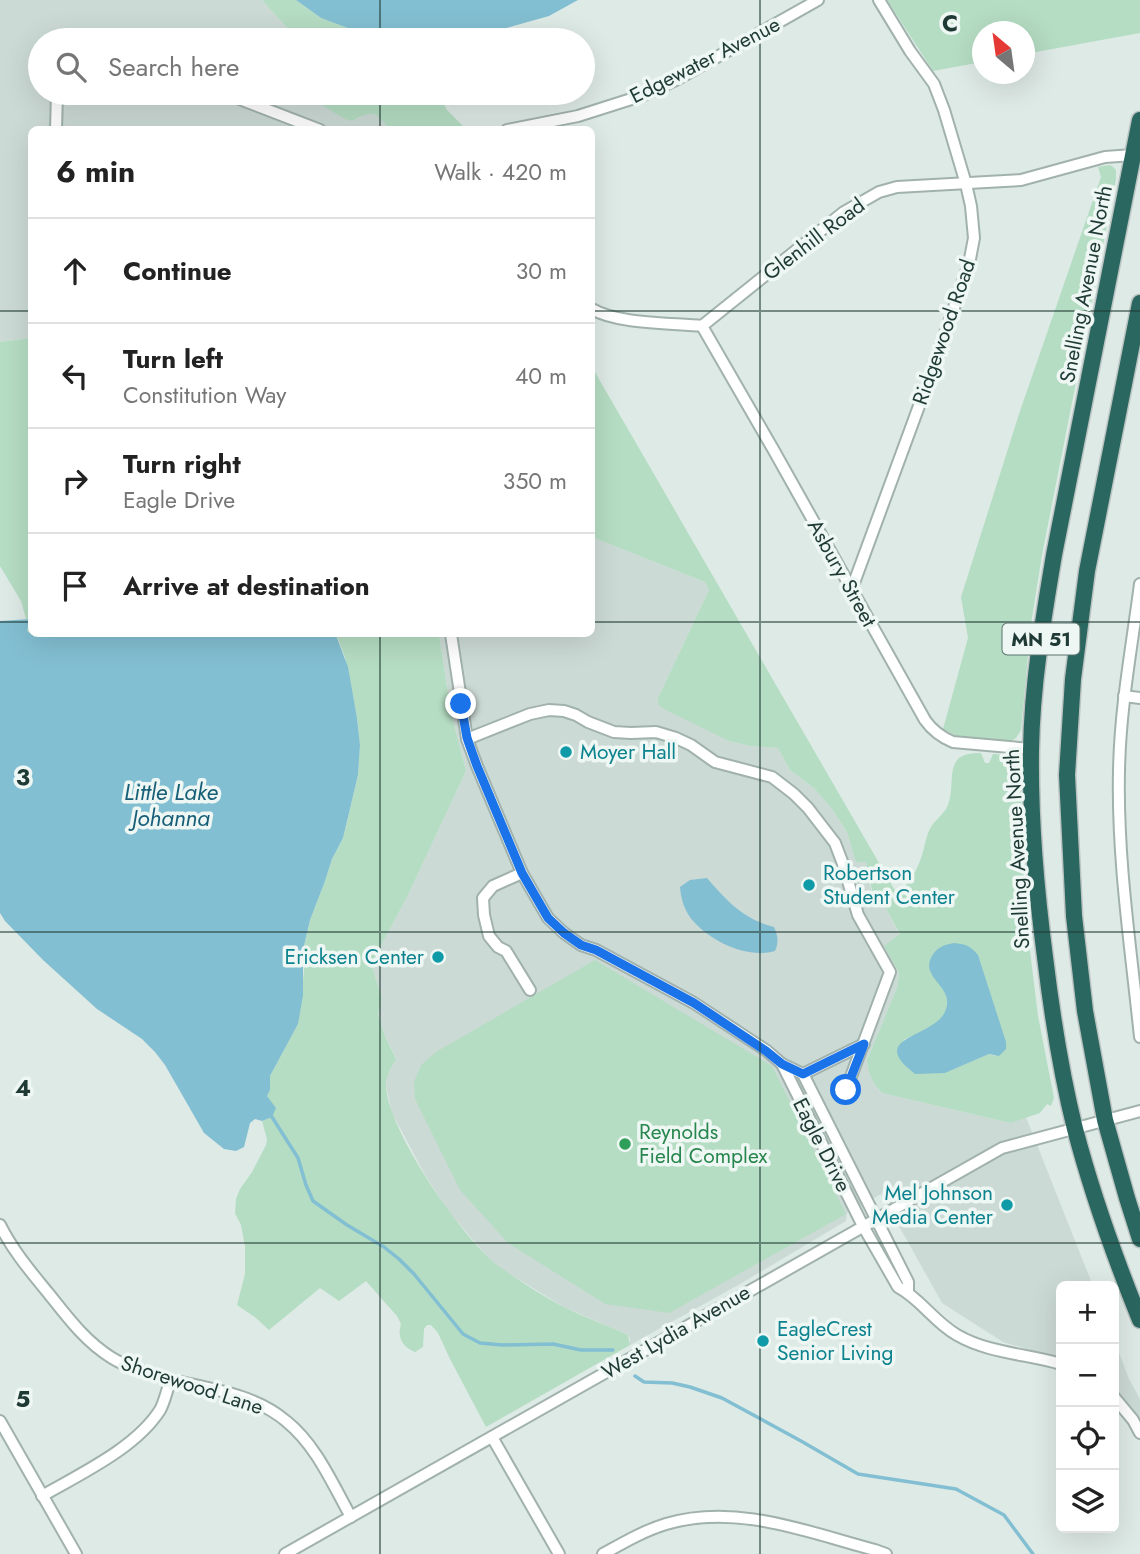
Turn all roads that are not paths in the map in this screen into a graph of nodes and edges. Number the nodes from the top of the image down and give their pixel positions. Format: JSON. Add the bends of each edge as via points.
{"nodes":[{"id":1,"x":818,"y":0,"type":"edge"},
{"id":2,"x":880,"y":0,"type":"edge"},
{"id":3,"x":57,"y":105,"type":"edge"},
{"id":4,"x":255,"y":105,"type":"edge"},
{"id":5,"x":1140,"y":120,"type":"edge"},
{"id":6,"x":56,"y":126,"type":"edge"},
{"id":7,"x":310,"y":126,"type":"edge"},
{"id":8,"x":527,"y":126,"type":"edge"},
{"id":9,"x":1137,"y":156,"type":"edge"},
{"id":10,"x":966,"y":184,"type":"junction"},
{"id":11,"x":1140,"y":303,"type":"edge"},
{"id":12,"x":595,"y":311,"type":"edge"},
{"id":13,"x":702,"y":326,"type":"junction"},
{"id":14,"x":1140,"y":584,"type":"edge"},
{"id":15,"x":851,"y":591,"type":"junction"},
{"id":16,"x":452,"y":637,"type":"edge"},
{"id":17,"x":459,"y":637,"type":"edge"},
{"id":18,"x":455,"y":655,"type":"junction"},
{"id":19,"x":1124,"y":696,"type":"junction"},
{"id":20,"x":1140,"y":698,"type":"edge"},
{"id":21,"x":467,"y":738,"type":"junction"},
{"id":22,"x":1031,"y":749,"type":"junction"},
{"id":23,"x":522,"y":873,"type":"junction"},
{"id":24,"x":530,"y":990,"type":"dead end"},
{"id":25,"x":1140,"y":1037,"type":"edge"},
{"id":26,"x":864,"y":1044,"type":"junction"},
{"id":27,"x":782,"y":1064,"type":"junction"},
{"id":28,"x":803,"y":1074,"type":"junction"},
{"id":29,"x":846,"y":1090,"type":"dead end"},
{"id":30,"x":1140,"y":1111,"type":"edge"},
{"id":31,"x":1105,"y":1121,"type":"junction"},
{"id":32,"x":1075,"y":1129,"type":"junction"},
{"id":33,"x":877,"y":1219,"type":"junction"},
{"id":34,"x":0,"y":1225,"type":"edge"},
{"id":35,"x":863,"y":1226,"type":"junction"},
{"id":36,"x":1140,"y":1239,"type":"edge"},
{"id":37,"x":908,"y":1292,"type":"junction"},
{"id":38,"x":1140,"y":1320,"type":"edge"},
{"id":39,"x":1056,"y":1363,"type":"edge"},
{"id":40,"x":170,"y":1379,"type":"junction"},
{"id":41,"x":1119,"y":1403,"type":"edge"},
{"id":42,"x":0,"y":1421,"type":"edge"},
{"id":43,"x":1140,"y":1433,"type":"edge"},
{"id":44,"x":492,"y":1437,"type":"junction"},
{"id":45,"x":42,"y":1496,"type":"junction"},
{"id":46,"x":351,"y":1517,"type":"junction"},
{"id":47,"x":76,"y":1554,"type":"edge"},
{"id":48,"x":285,"y":1554,"type":"edge"},
{"id":49,"x":559,"y":1554,"type":"edge"},
{"id":50,"x":603,"y":1554,"type":"edge"},
{"id":51,"x":886,"y":1554,"type":"edge"}],
"edges":[{"from":1,"to":8,"type":"street","name":"Edgewater Avenue","via":[[644,95]]},
{"from":2,"to":10,"type":"street","name":"Ridgewood Road","via":[[934,84]]},
{"from":3,"to":6,"type":"street"},
{"from":4,"to":7,"type":"street"},
{"from":5,"to":9,"type":"highway","name":"Snelling Avenue North","number":"MN 51"},
{"from":9,"to":10,"type":"street","name":"Glenhill Road","via":[[1105,158],[1021,180]]},
{"from":9,"to":22,"type":"highway","name":"Snelling Avenue North","number":"MN 51","via":[[1054,555]]},
{"from":10,"to":13,"type":"street","name":"Glenhill Road","via":[[897,187],[861,201]]},
{"from":10,"to":15,"type":"street","name":"Ridgewood Road","via":[[974,238],[969,264]]},
{"from":11,"to":31,"type":"highway","number":"MN 51","via":[[1087,571],[1068,742],[1077,952]]},
{"from":12,"to":13,"type":"street","via":[[618,318]]},
{"from":13,"to":15,"type":"street","name":"Asbury Street"},
{"from":14,"to":19,"type":"street"},
{"from":15,"to":22,"type":"street","name":"Asbury Street","via":[[925,720],[938,734],[953,742]]},
{"from":16,"to":18,"type":"street","name":"Eagle Drive"},
{"from":17,"to":18,"type":"street","name":"Eagle Drive"},
{"from":18,"to":21,"type":"street","name":"Eagle Drive"},
{"from":19,"to":20,"type":"street"},
{"from":19,"to":25,"type":"street","via":[[1119,809]]},
{"from":21,"to":23,"type":"street","name":"Eagle Drive"},
{"from":21,"to":26,"type":"street","via":[[530,714],[564,711],[614,732],[656,732],[676,738],[715,762],[772,777],[808,808],[835,843],[858,915],[890,972]]},
{"from":22,"to":32,"type":"highway","name":"Snelling Avenue North","number":"MN 51","via":[[1041,926]]},
{"from":23,"to":24,"type":"street","via":[[493,886],[483,898],[484,915],[489,936],[506,951]]},
{"from":23,"to":27,"type":"street","name":"Eagle Drive","via":[[548,918],[564,933],[694,1003]]},
{"from":26,"to":28,"type":"street"},
{"from":26,"to":29,"type":"street"},
{"from":27,"to":28,"type":"street","name":"Eagle Drive"},
{"from":27,"to":35,"type":"street","name":"Eagle Drive"},
{"from":28,"to":33,"type":"street","name":"Eagle Drive"},
{"from":30,"to":31,"type":"street","name":"West Lydia Avenue"},
{"from":31,"to":32,"type":"street","name":"West Lydia Avenue"},
{"from":31,"to":36,"type":"highway","number":"MN 51"},
{"from":32,"to":33,"type":"street","name":"West Lydia Avenue","via":[[1002,1148]]},
{"from":32,"to":38,"type":"highway","name":"Snelling Avenue North","number":"MN 51","via":[[1108,1237]]},
{"from":33,"to":35,"type":"street","name":"West Lydia Avenue"},
{"from":33,"to":37,"type":"street","name":"Eagle Drive","via":[[908,1282]]},
{"from":34,"to":40,"type":"street","name":"Shorewood Lane","via":[[18,1255],[86,1338],[115,1360]]},
{"from":35,"to":37,"type":"street","name":"Eagle Drive","via":[[898,1287]]},
{"from":35,"to":44,"type":"street","name":"West Lydia Avenue"},
{"from":37,"to":39,"type":"street","name":"Eagle Drive","via":[[959,1336]]},
{"from":40,"to":45,"type":"street","via":[[161,1409],[132,1440]]},
{"from":40,"to":46,"type":"street","name":"Shorewood Lane","via":[[252,1400],[284,1419],[311,1447]]},
{"from":41,"to":43,"type":"street"},
{"from":42,"to":45,"type":"street"},
{"from":44,"to":46,"type":"street","name":"West Lydia Avenue"},
{"from":44,"to":49,"type":"street"},
{"from":45,"to":47,"type":"street"},
{"from":46,"to":48,"type":"street","name":"West Lydia Avenue"},
{"from":50,"to":51,"type":"street","via":[[666,1524],[732,1516],[775,1523]]}]}
